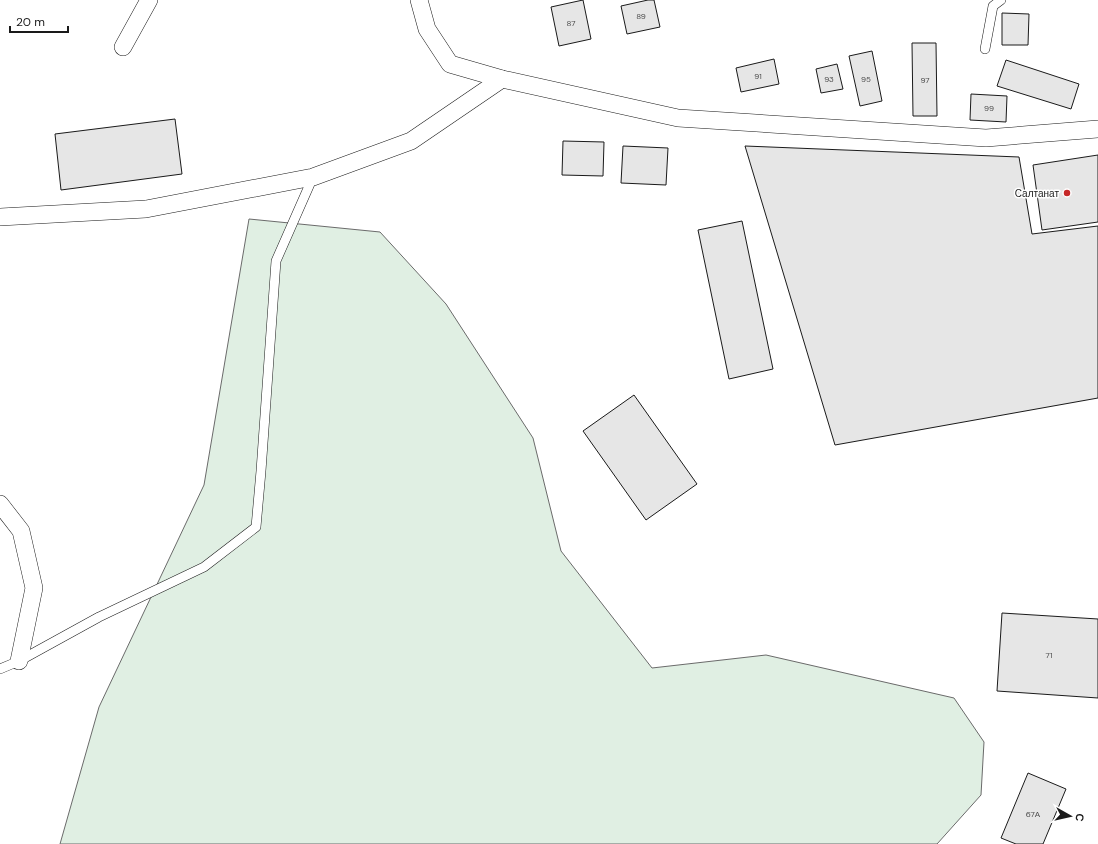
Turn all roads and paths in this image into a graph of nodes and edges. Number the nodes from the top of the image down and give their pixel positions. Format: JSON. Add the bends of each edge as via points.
{"nodes":[{"id":1,"x":149,"y":0,"type":"edge"},
{"id":2,"x":419,"y":0,"type":"edge"},
{"id":3,"x":1001,"y":0,"type":"edge"},
{"id":4,"x":123,"y":47,"type":"dead end"},
{"id":5,"x":985,"y":48,"type":"dead end"},
{"id":6,"x":502,"y":79,"type":"junction"},
{"id":7,"x":1098,"y":129,"type":"edge"},
{"id":8,"x":313,"y":177,"type":"junction"},
{"id":9,"x":0,"y":217,"type":"edge"},
{"id":10,"x":0,"y":504,"type":"edge"},
{"id":11,"x":19,"y":660,"type":"junction"},
{"id":12,"x":0,"y":669,"type":"edge"}],
"edges":[{"from":1,"to":4,"type":"street"},
{"from":2,"to":6,"type":"street","via":[[426,29],[450,64]]},
{"from":3,"to":5,"type":"lane","via":[[993,6]]},
{"from":6,"to":7,"type":"street","via":[[678,118],[986,138]]},
{"from":6,"to":8,"type":"street","via":[[412,141]]},
{"from":8,"to":9,"type":"street","via":[[146,209]]},
{"from":8,"to":11,"type":"lane","via":[[276,261],[256,527],[204,567],[99,616]]},
{"from":10,"to":11,"type":"street","via":[[21,531],[34,588]]},
{"from":11,"to":12,"type":"lane"}]}
